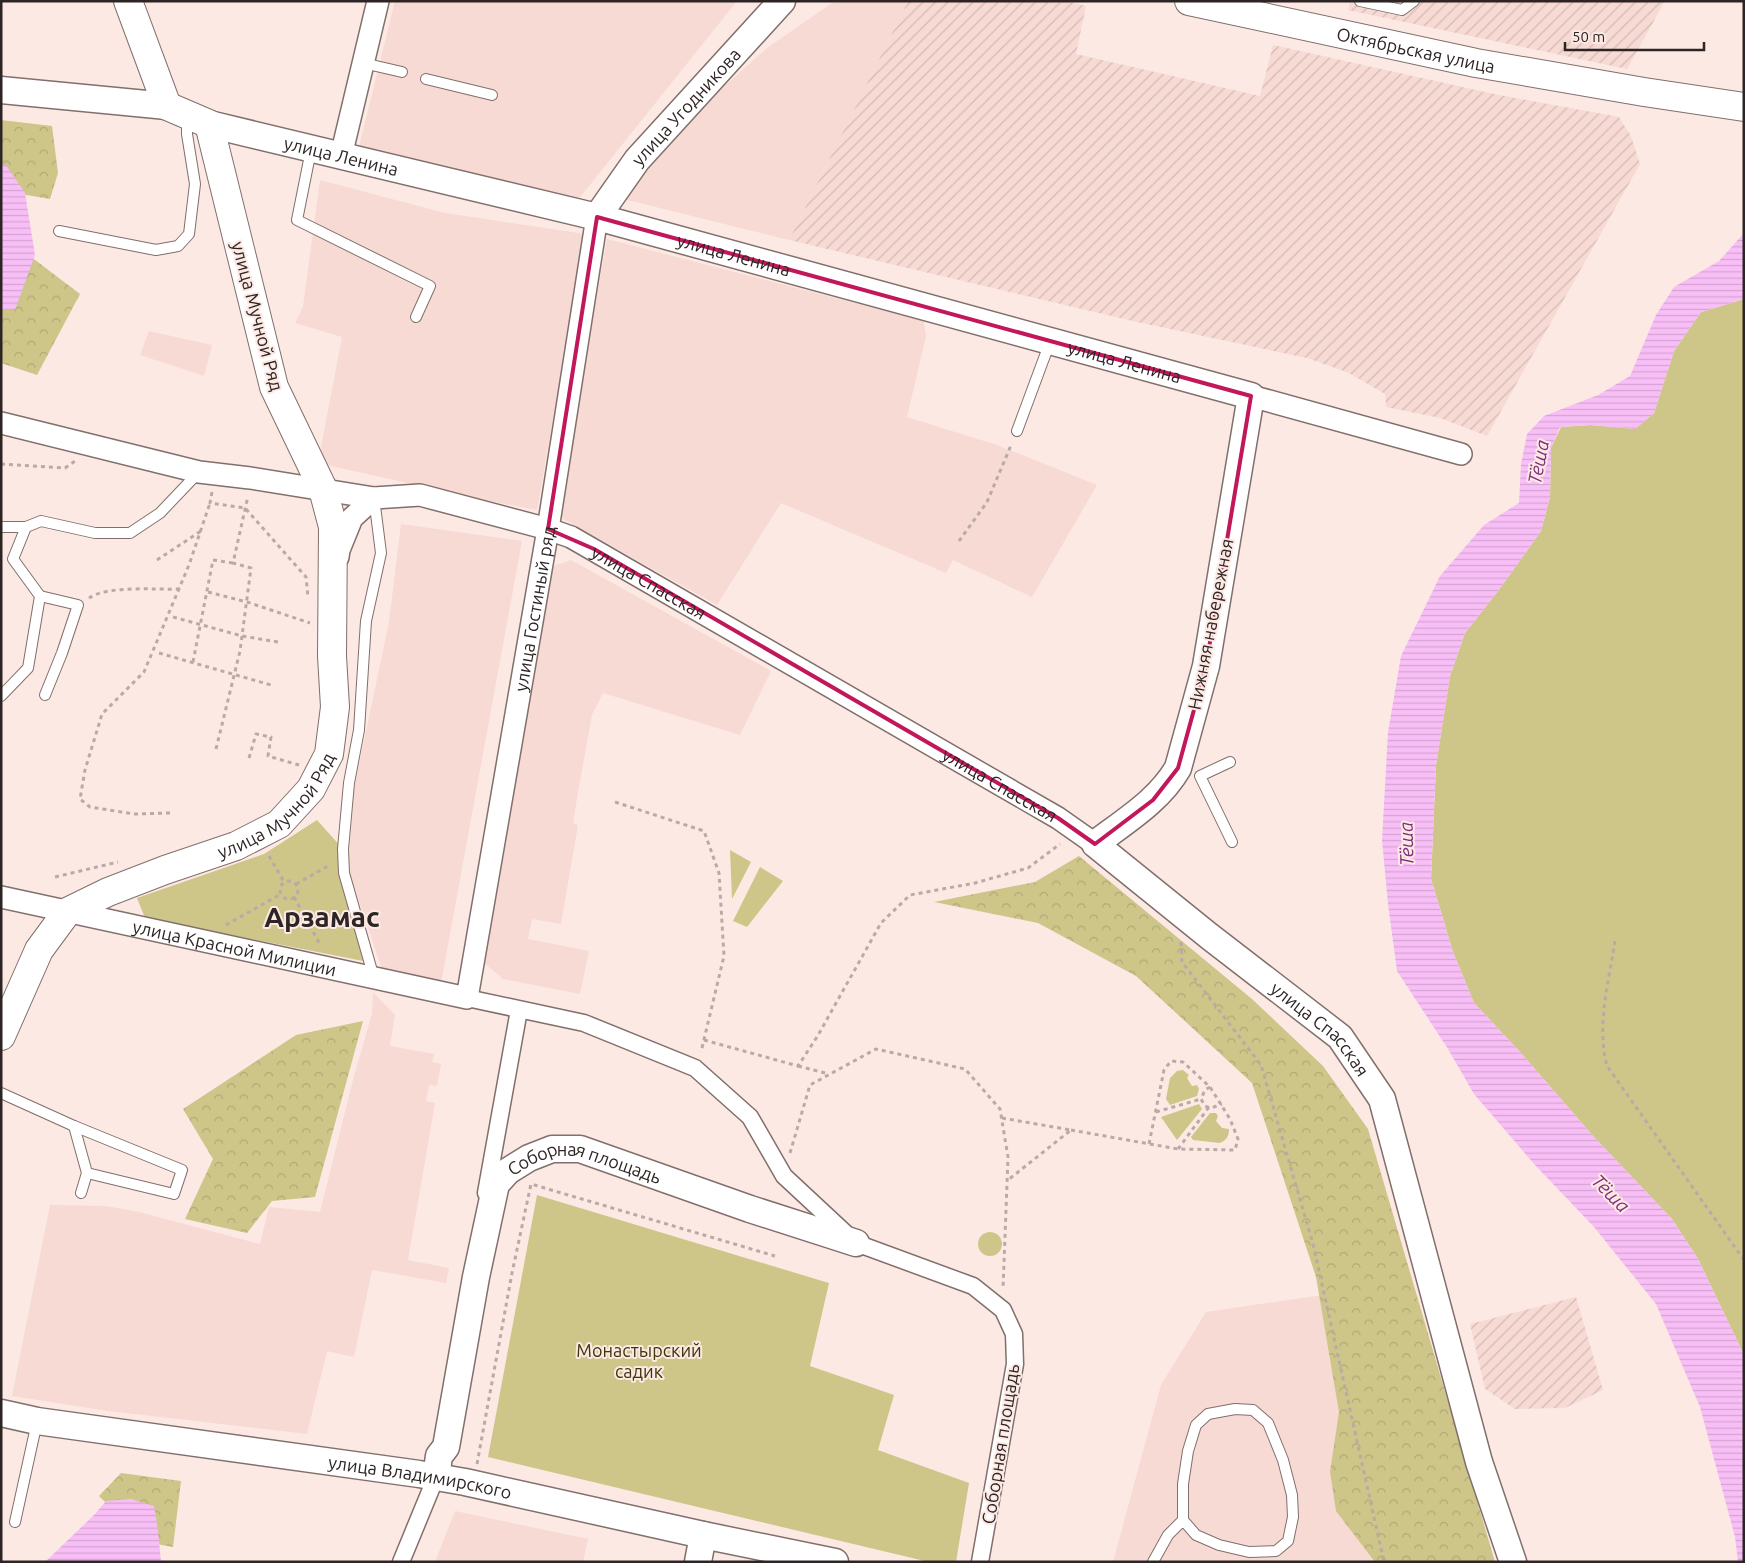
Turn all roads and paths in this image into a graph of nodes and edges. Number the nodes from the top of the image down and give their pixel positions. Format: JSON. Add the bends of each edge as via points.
{"nodes":[{"id":1,"x":128,"y":1,"type":"edge"},
{"id":2,"x":378,"y":1,"type":"edge"},
{"id":3,"x":782,"y":1,"type":"edge"},
{"id":4,"x":1189,"y":1,"type":"edge"},
{"id":5,"x":1360,"y":1,"type":"edge"},
{"id":6,"x":1414,"y":1,"type":"edge"},
{"id":7,"x":363,"y":63,"type":"junction"},
{"id":8,"x":402,"y":72,"type":"dead end"},
{"id":9,"x":426,"y":78,"type":"dead end"},
{"id":10,"x":1,"y":90,"type":"edge"},
{"id":11,"x":492,"y":95,"type":"dead end"},
{"id":12,"x":1744,"y":107,"type":"edge"},
{"id":13,"x":188,"y":115,"type":"junction"},
{"id":14,"x":311,"y":149,"type":"junction"},
{"id":15,"x":341,"y":156,"type":"junction"},
{"id":16,"x":597,"y":217,"type":"junction"},
{"id":17,"x":59,"y":231,"type":"dead end"},
{"id":18,"x":416,"y":316,"type":"dead end"},
{"id":19,"x":1050,"y":342,"type":"junction"},
{"id":20,"x":1251,"y":396,"type":"junction"},
{"id":21,"x":1,"y":423,"type":"edge"},
{"id":22,"x":1017,"y":431,"type":"joint"},
{"id":23,"x":99,"y":446,"type":"junction"},
{"id":24,"x":1460,"y":454,"type":"dead end"},
{"id":25,"x":1,"y":464,"type":"edge"},
{"id":26,"x":207,"y":472,"type":"junction"},
{"id":27,"x":323,"y":489,"type":"junction"},
{"id":28,"x":248,"y":497,"type":"dead end"},
{"id":29,"x":374,"y":498,"type":"junction"},
{"id":30,"x":210,"y":503,"type":"junction"},
{"id":31,"x":245,"y":508,"type":"junction"},
{"id":32,"x":26,"y":526,"type":"junction"},
{"id":33,"x":1,"y":527,"type":"edge"},
{"id":34,"x":548,"y":529,"type":"junction"},
{"id":35,"x":201,"y":531,"type":"junction"},
{"id":36,"x":959,"y":541,"type":"dead end"},
{"id":37,"x":157,"y":560,"type":"dead end"},
{"id":38,"x":233,"y":563,"type":"junction"},
{"id":39,"x":180,"y":589,"type":"junction"},
{"id":40,"x":333,"y":590,"type":"junction"},
{"id":41,"x":208,"y":592,"type":"junction"},
{"id":42,"x":40,"y":596,"type":"junction"},
{"id":43,"x":247,"y":602,"type":"junction"},
{"id":44,"x":78,"y":605,"type":"junction"},
{"id":45,"x":309,"y":605,"type":"dead end"},
{"id":46,"x":310,"y":614,"type":"dead end"},
{"id":47,"x":173,"y":617,"type":"dead end"},
{"id":48,"x":311,"y":623,"type":"junction"},
{"id":49,"x":200,"y":625,"type":"junction"},
{"id":50,"x":311,"y":632,"type":"dead end"},
{"id":51,"x":242,"y":636,"type":"junction"},
{"id":52,"x":278,"y":642,"type":"dead end"},
{"id":53,"x":160,"y":653,"type":"dead end"},
{"id":54,"x":193,"y":662,"type":"junction"},
{"id":55,"x":234,"y":673,"type":"junction"},
{"id":56,"x":271,"y":685,"type":"dead end"},
{"id":57,"x":45,"y":695,"type":"dead end"},
{"id":58,"x":1,"y":696,"type":"edge"},
{"id":59,"x":216,"y":749,"type":"dead end"},
{"id":60,"x":249,"y":758,"type":"dead end"},
{"id":61,"x":305,"y":759,"type":"dead end"},
{"id":62,"x":1230,"y":762,"type":"dead end"},
{"id":63,"x":302,"y":766,"type":"junction"},
{"id":64,"x":1189,"y":772,"type":"junction"},
{"id":65,"x":298,"y":773,"type":"dead end"},
{"id":66,"x":615,"y":802,"type":"dead end"},
{"id":67,"x":170,"y":813,"type":"dead end"},
{"id":68,"x":1086,"y":837,"type":"junction"},
{"id":69,"x":1232,"y":842,"type":"dead end"},
{"id":70,"x":268,"y":856,"type":"dead end"},
{"id":71,"x":343,"y":858,"type":"junction"},
{"id":72,"x":121,"y":862,"type":"dead end"},
{"id":73,"x":55,"y":877,"type":"dead end"},
{"id":74,"x":284,"y":882,"type":"junction"},
{"id":75,"x":296,"y":884,"type":"junction"},
{"id":76,"x":281,"y":894,"type":"junction"},
{"id":77,"x":1,"y":897,"type":"edge"},
{"id":78,"x":294,"y":897,"type":"junction"},
{"id":79,"x":1178,"y":910,"type":"junction"},
{"id":80,"x":67,"y":912,"type":"junction"},
{"id":81,"x":226,"y":925,"type":"dead end"},
{"id":82,"x":1616,"y":940,"type":"dead end"},
{"id":83,"x":322,"y":947,"type":"dead end"},
{"id":84,"x":375,"y":979,"type":"junction"},
{"id":85,"x":467,"y":998,"type":"junction"},
{"id":86,"x":519,"y":1010,"type":"junction"},
{"id":87,"x":1,"y":1036,"type":"edge"},
{"id":88,"x":704,"y":1040,"type":"junction"},
{"id":89,"x":798,"y":1066,"type":"junction"},
{"id":90,"x":695,"y":1068,"type":"junction"},
{"id":91,"x":831,"y":1074,"type":"junction"},
{"id":92,"x":1210,"y":1087,"type":"junction"},
{"id":93,"x":1,"y":1093,"type":"edge"},
{"id":94,"x":1201,"y":1099,"type":"junction"},
{"id":95,"x":1222,"y":1104,"type":"junction"},
{"id":96,"x":1209,"y":1107,"type":"junction"},
{"id":97,"x":1156,"y":1112,"type":"junction"},
{"id":98,"x":1002,"y":1118,"type":"junction"},
{"id":99,"x":74,"y":1126,"type":"junction"},
{"id":100,"x":1071,"y":1130,"type":"junction"},
{"id":101,"x":1149,"y":1144,"type":"junction"},
{"id":102,"x":1178,"y":1149,"type":"junction"},
{"id":103,"x":87,"y":1173,"type":"junction"},
{"id":104,"x":784,"y":1176,"type":"junction"},
{"id":105,"x":1007,"y":1180,"type":"junction"},
{"id":106,"x":81,"y":1194,"type":"dead end"},
{"id":107,"x":856,"y":1243,"type":"junction"},
{"id":108,"x":774,"y":1256,"type":"dead end"},
{"id":109,"x":1744,"y":1260,"type":"edge"},
{"id":110,"x":1003,"y":1310,"type":"junction"},
{"id":111,"x":1,"y":1413,"type":"edge"},
{"id":112,"x":37,"y":1420,"type":"junction"},
{"id":113,"x":437,"y":1466,"type":"junction"},
{"id":114,"x":486,"y":1467,"type":"dead end"},
{"id":115,"x":1183,"y":1520,"type":"junction"},
{"id":116,"x":15,"y":1522,"type":"dead end"},
{"id":117,"x":703,"y":1535,"type":"junction"},
{"id":118,"x":401,"y":1562,"type":"edge"},
{"id":119,"x":698,"y":1562,"type":"edge"},
{"id":120,"x":835,"y":1562,"type":"edge"},
{"id":121,"x":980,"y":1562,"type":"edge"},
{"id":122,"x":1153,"y":1562,"type":"edge"},
{"id":123,"x":1384,"y":1562,"type":"edge"},
{"id":124,"x":1513,"y":1562,"type":"edge"}],
"edges":[{"from":1,"to":13,"type":"main road","name":"улица Мучной Ряд"},
{"from":2,"to":7,"type":"street"},
{"from":3,"to":16,"type":"street","name":"улица Угодникова","via":[[637,160]]},
{"from":4,"to":12,"type":"main road","name":"Октябрьская улица","via":[[1262,13],[1476,63]]},
{"from":5,"to":6,"type":"lane","via":[[1402,10]]},
{"from":7,"to":8,"type":"lane"},
{"from":7,"to":15,"type":"street"},
{"from":9,"to":11,"type":"lane"},
{"from":10,"to":13,"type":"street","name":"улица Ленина"},
{"from":13,"to":14,"type":"street","name":"улица Ленина"},
{"from":13,"to":17,"type":"lane","via":[[187,134],[195,184],[189,234],[178,246],[156,250]]},
{"from":13,"to":27,"type":"main road","name":"улица Мучной Ряд","via":[[274,387]]},
{"from":14,"to":15,"type":"street","name":"улица Ленина"},
{"from":14,"to":18,"type":"lane","via":[[297,220],[430,286]]},
{"from":15,"to":16,"type":"street","name":"улица Ленина"},
{"from":16,"to":19,"type":"street","name":"улица Ленина"},
{"from":16,"to":34,"type":"street","name":"улица Гостиный ряд"},
{"from":19,"to":20,"type":"street","name":"улица Ленина"},
{"from":19,"to":22,"type":"lane"},
{"from":20,"to":24,"type":"street","name":"улица Ленина"},
{"from":20,"to":64,"type":"street","name":"Нижняя набережная"},
{"from":21,"to":23,"type":"street"},
{"from":22,"to":36,"type":"path","via":[[987,502]]},
{"from":23,"to":25,"type":"path","via":[[65,468]]},
{"from":23,"to":26,"type":"street","name":"улица Спасская"},
{"from":26,"to":27,"type":"street","name":"улица Спасская"},
{"from":26,"to":30,"type":"path"},
{"from":26,"to":32,"type":"lane","via":[[160,513],[130,533],[95,533],[41,522]]},
{"from":27,"to":29,"type":"street","name":"улица Спасская"},
{"from":27,"to":40,"type":"main road","name":"улица Мучной Ряд","via":[[333,527]]},
{"from":28,"to":31,"type":"path"},
{"from":29,"to":34,"type":"street","name":"улица Спасская","via":[[420,495]]},
{"from":29,"to":40,"type":"street","name":"улица Мучной Ряд","via":[[352,518],[339,550]]},
{"from":29,"to":71,"type":"lane","via":[[381,553],[366,621],[360,730],[349,783]]},
{"from":30,"to":31,"type":"path"},
{"from":30,"to":35,"type":"path"},
{"from":31,"to":38,"type":"path"},
{"from":31,"to":45,"type":"path","via":[[306,577]]},
{"from":32,"to":33,"type":"lane"},
{"from":32,"to":42,"type":"lane","via":[[14,559]]},
{"from":34,"to":68,"type":"street","name":"улица Спасская","via":[[594,550]]},
{"from":34,"to":85,"type":"street","name":"улица Гостиный ряд"},
{"from":35,"to":37,"type":"path"},
{"from":35,"to":39,"type":"path"},
{"from":38,"to":41,"type":"path","via":[[213,560]]},
{"from":38,"to":43,"type":"path","via":[[251,568]]},
{"from":39,"to":44,"type":"path","via":[[111,590],[96,593]]},
{"from":39,"to":67,"type":"path","via":[[144,672],[102,714],[80,799],[90,807],[134,814]]},
{"from":40,"to":80,"type":"main road","name":"улица Мучной Ряд","via":[[335,708],[329,754],[311,789],[279,824],[236,846],[164,870]]},
{"from":41,"to":43,"type":"path"},
{"from":41,"to":49,"type":"path"},
{"from":42,"to":44,"type":"lane"},
{"from":42,"to":58,"type":"lane","via":[[28,668]]},
{"from":43,"to":48,"type":"path"},
{"from":43,"to":51,"type":"path"},
{"from":44,"to":57,"type":"lane"},
{"from":46,"to":48,"type":"path"},
{"from":47,"to":49,"type":"path"},
{"from":48,"to":50,"type":"path"},
{"from":49,"to":51,"type":"path"},
{"from":49,"to":54,"type":"path"},
{"from":51,"to":52,"type":"path"},
{"from":51,"to":55,"type":"path"},
{"from":53,"to":54,"type":"path"},
{"from":54,"to":55,"type":"path"},
{"from":55,"to":56,"type":"path"},
{"from":55,"to":59,"type":"path"},
{"from":60,"to":63,"type":"path","via":[[256,734],[271,737],[268,756]]},
{"from":61,"to":63,"type":"path"},
{"from":62,"to":64,"type":"lane"},
{"from":63,"to":65,"type":"path"},
{"from":64,"to":68,"type":"street","name":"Нижняя набережная","via":[[1170,783],[1153,800]]},
{"from":64,"to":69,"type":"lane"},
{"from":66,"to":88,"type":"path","via":[[704,831],[718,873],[724,956]]},
{"from":68,"to":79,"type":"street","name":"улица Спасская"},
{"from":68,"to":89,"type":"path","via":[[1028,868],[975,883],[910,895],[881,922]]},
{"from":70,"to":74,"type":"path"},
{"from":71,"to":75,"type":"path"},
{"from":71,"to":84,"type":"lane","via":[[344,873]]},
{"from":72,"to":73,"type":"path"},
{"from":74,"to":75,"type":"path"},
{"from":74,"to":76,"type":"path"},
{"from":75,"to":78,"type":"path","via":[[298,890]]},
{"from":76,"to":78,"type":"path"},
{"from":76,"to":81,"type":"path"},
{"from":77,"to":80,"type":"street","name":"улица Красной Милиции"},
{"from":78,"to":83,"type":"path"},
{"from":79,"to":123,"type":"path","via":[[1182,962],[1261,1066],[1314,1244]]},
{"from":79,"to":124,"type":"street","name":"улица Спасская","via":[[1340,1037],[1382,1098],[1480,1462]]},
{"from":80,"to":84,"type":"street","name":"улица Красной Милиции"},
{"from":80,"to":87,"type":"main road","via":[[39,950]]},
{"from":82,"to":109,"type":"path","via":[[1603,1017],[1603,1052],[1607,1066]]},
{"from":84,"to":85,"type":"street","name":"улица Красной Милиции"},
{"from":85,"to":86,"type":"street","name":"Соборная площадь"},
{"from":86,"to":90,"type":"street","name":"Соборная площадь","via":[[584,1023]]},
{"from":86,"to":113,"type":"street","name":"Соборная площадь"},
{"from":88,"to":89,"type":"path"},
{"from":88,"to":90,"type":"path"},
{"from":89,"to":91,"type":"path"},
{"from":90,"to":104,"type":"street","name":"Соборная площадь","via":[[750,1117]]},
{"from":91,"to":98,"type":"path","via":[[876,1049],[965,1070],[1000,1109]]},
{"from":91,"to":104,"type":"path","via":[[810,1085]]},
{"from":92,"to":94,"type":"path"},
{"from":92,"to":95,"type":"path"},
{"from":92,"to":97,"type":"path","via":[[1183,1062],[1170,1061],[1164,1070]]},
{"from":93,"to":99,"type":"lane"},
{"from":94,"to":96,"type":"path"},
{"from":94,"to":97,"type":"path"},
{"from":95,"to":96,"type":"path"},
{"from":95,"to":102,"type":"path","via":[[1238,1139],[1235,1150]]},
{"from":96,"to":102,"type":"path"},
{"from":97,"to":101,"type":"path"},
{"from":98,"to":100,"type":"path"},
{"from":98,"to":105,"type":"path","via":[[1008,1157]]},
{"from":99,"to":103,"type":"lane"},
{"from":99,"to":103,"type":"lane","via":[[182,1170],[174,1194]]},
{"from":100,"to":101,"type":"path"},
{"from":100,"to":105,"type":"path"},
{"from":101,"to":102,"type":"path"},
{"from":103,"to":106,"type":"lane"},
{"from":104,"to":107,"type":"street","name":"Соборная площадь"},
{"from":105,"to":110,"type":"path"},
{"from":107,"to":110,"type":"street","name":"Соборная площадь","via":[[972,1286]]},
{"from":107,"to":113,"type":"street","name":"Соборная площадь","via":[[580,1149],[552,1149],[530,1158],[508,1171],[496,1184],[446,1447]]},
{"from":108,"to":114,"type":"path","via":[[531,1184],[477,1465]]},
{"from":110,"to":121,"type":"street","name":"Соборная площадь","via":[[1014,1334],[1015,1364]]},
{"from":111,"to":112,"type":"street","name":"улица Владимирского"},
{"from":112,"to":113,"type":"street","name":"улица Владимирского"},
{"from":112,"to":116,"type":"lane"},
{"from":113,"to":117,"type":"street","name":"улица Владимирского"},
{"from":113,"to":118,"type":"street"},
{"from":115,"to":115,"type":"lane","via":[[1196,1535],[1249,1552],[1276,1552],[1288,1542],[1293,1518],[1288,1478],[1268,1423],[1253,1410],[1235,1409],[1208,1414],[1196,1425],[1182,1484]]},
{"from":115,"to":122,"type":"lane","via":[[1168,1535]]},
{"from":117,"to":119,"type":"street"},
{"from":117,"to":120,"type":"street","name":"улица Владимирского"}]}
